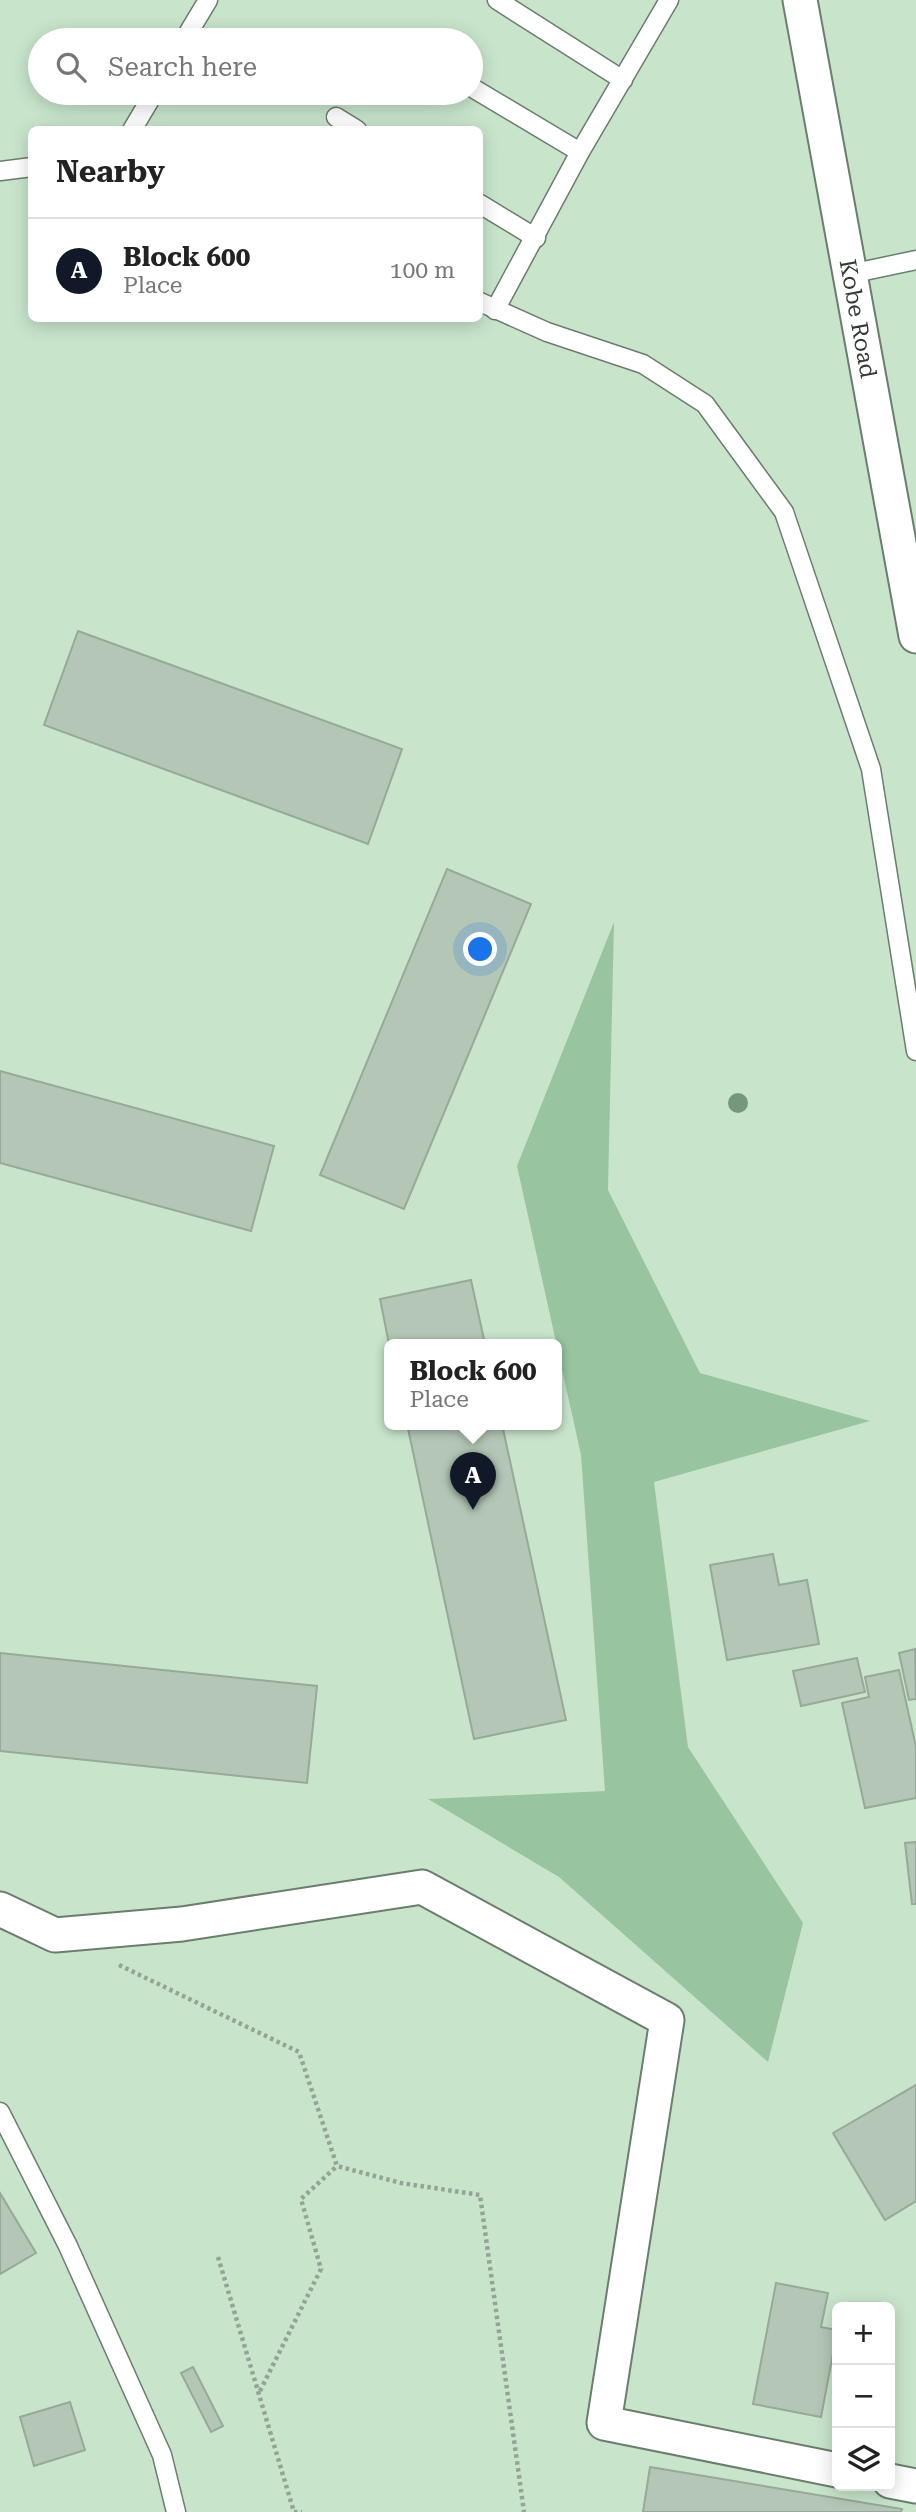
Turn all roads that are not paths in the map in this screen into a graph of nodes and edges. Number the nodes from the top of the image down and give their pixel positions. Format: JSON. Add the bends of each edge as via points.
{"nodes":[{"id":1,"x":208,"y":0,"type":"edge"},
{"id":2,"x":497,"y":0,"type":"edge"},
{"id":3,"x":669,"y":0,"type":"edge"},
{"id":4,"x":800,"y":0,"type":"edge"},
{"id":5,"x":191,"y":28,"type":"edge"},
{"id":6,"x":623,"y":80,"type":"junction"},
{"id":7,"x":483,"y":94,"type":"edge"},
{"id":8,"x":147,"y":105,"type":"edge"},
{"id":9,"x":336,"y":117,"type":"dead end"},
{"id":10,"x":134,"y":126,"type":"edge"},
{"id":11,"x":351,"y":126,"type":"edge"},
{"id":12,"x":580,"y":152,"type":"junction"},
{"id":13,"x":28,"y":168,"type":"edge"},
{"id":14,"x":0,"y":171,"type":"edge"},
{"id":15,"x":483,"y":206,"type":"edge"},
{"id":16,"x":536,"y":238,"type":"junction"},
{"id":17,"x":916,"y":260,"type":"edge"},
{"id":18,"x":850,"y":274,"type":"junction"},
{"id":19,"x":487,"y":306,"type":"edge"},
{"id":20,"x":916,"y":636,"type":"edge"},
{"id":21,"x":916,"y":1051,"type":"edge"},
{"id":22,"x":0,"y":1909,"type":"edge"},
{"id":23,"x":0,"y":2112,"type":"edge"},
{"id":24,"x":832,"y":2469,"type":"edge"},
{"id":25,"x":895,"y":2482,"type":"edge"},
{"id":26,"x":916,"y":2486,"type":"edge"},
{"id":27,"x":176,"y":2512,"type":"edge"}],
"edges":[{"from":1,"to":5,"type":"lane"},
{"from":2,"to":6,"type":"lane"},
{"from":3,"to":6,"type":"lane"},
{"from":4,"to":18,"type":"street","name":"Kobe Road"},
{"from":6,"to":12,"type":"lane"},
{"from":7,"to":12,"type":"lane"},
{"from":8,"to":10,"type":"lane"},
{"from":9,"to":11,"type":"lane"},
{"from":12,"to":16,"type":"lane"},
{"from":13,"to":14,"type":"lane"},
{"from":15,"to":16,"type":"lane"},
{"from":16,"to":19,"type":"lane"},
{"from":17,"to":18,"type":"lane"},
{"from":18,"to":20,"type":"street","name":"Kobe Road"},
{"from":19,"to":21,"type":"lane","via":[[643,365],[705,404],[784,512],[871,769]]},
{"from":22,"to":24,"type":"street","via":[[55,1935],[182,1924],[422,1887],[667,2020],[604,2423]]},
{"from":23,"to":27,"type":"lane","via":[[68,2246],[162,2455]]},
{"from":25,"to":26,"type":"street"}]}
